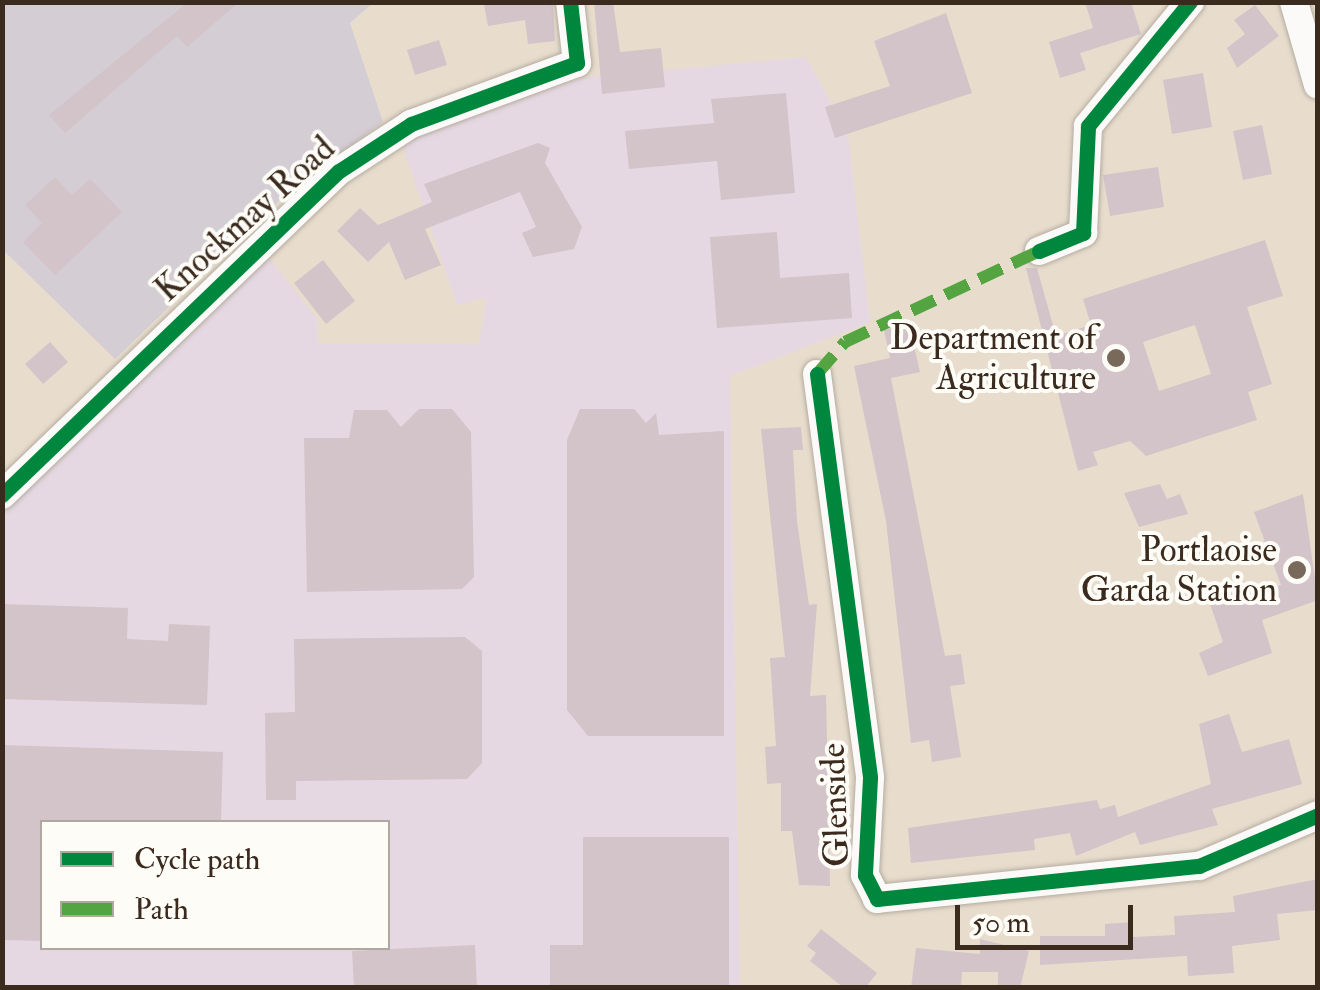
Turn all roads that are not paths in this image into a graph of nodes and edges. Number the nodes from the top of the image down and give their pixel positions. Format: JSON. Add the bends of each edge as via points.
{"nodes":[{"id":1,"x":570,"y":2,"type":"edge"},
{"id":2,"x":1190,"y":2,"type":"edge"},
{"id":3,"x":1294,"y":2,"type":"edge"},
{"id":4,"x":1318,"y":86,"type":"edge"},
{"id":5,"x":1038,"y":251,"type":"dead end"},
{"id":6,"x":817,"y":374,"type":"dead end"},
{"id":7,"x":2,"y":494,"type":"edge"},
{"id":8,"x":1318,"y":815,"type":"edge"}],
"edges":[{"from":1,"to":7,"type":"street","name":"Knockmay Road","via":[[577,63],[411,124],[339,171]]},
{"from":2,"to":5,"type":"street","via":[[1088,126],[1083,234]]},
{"from":3,"to":4,"type":"street"},
{"from":6,"to":8,"type":"street","name":"Glenside","via":[[870,778],[865,875],[877,899],[1199,866]]}]}
